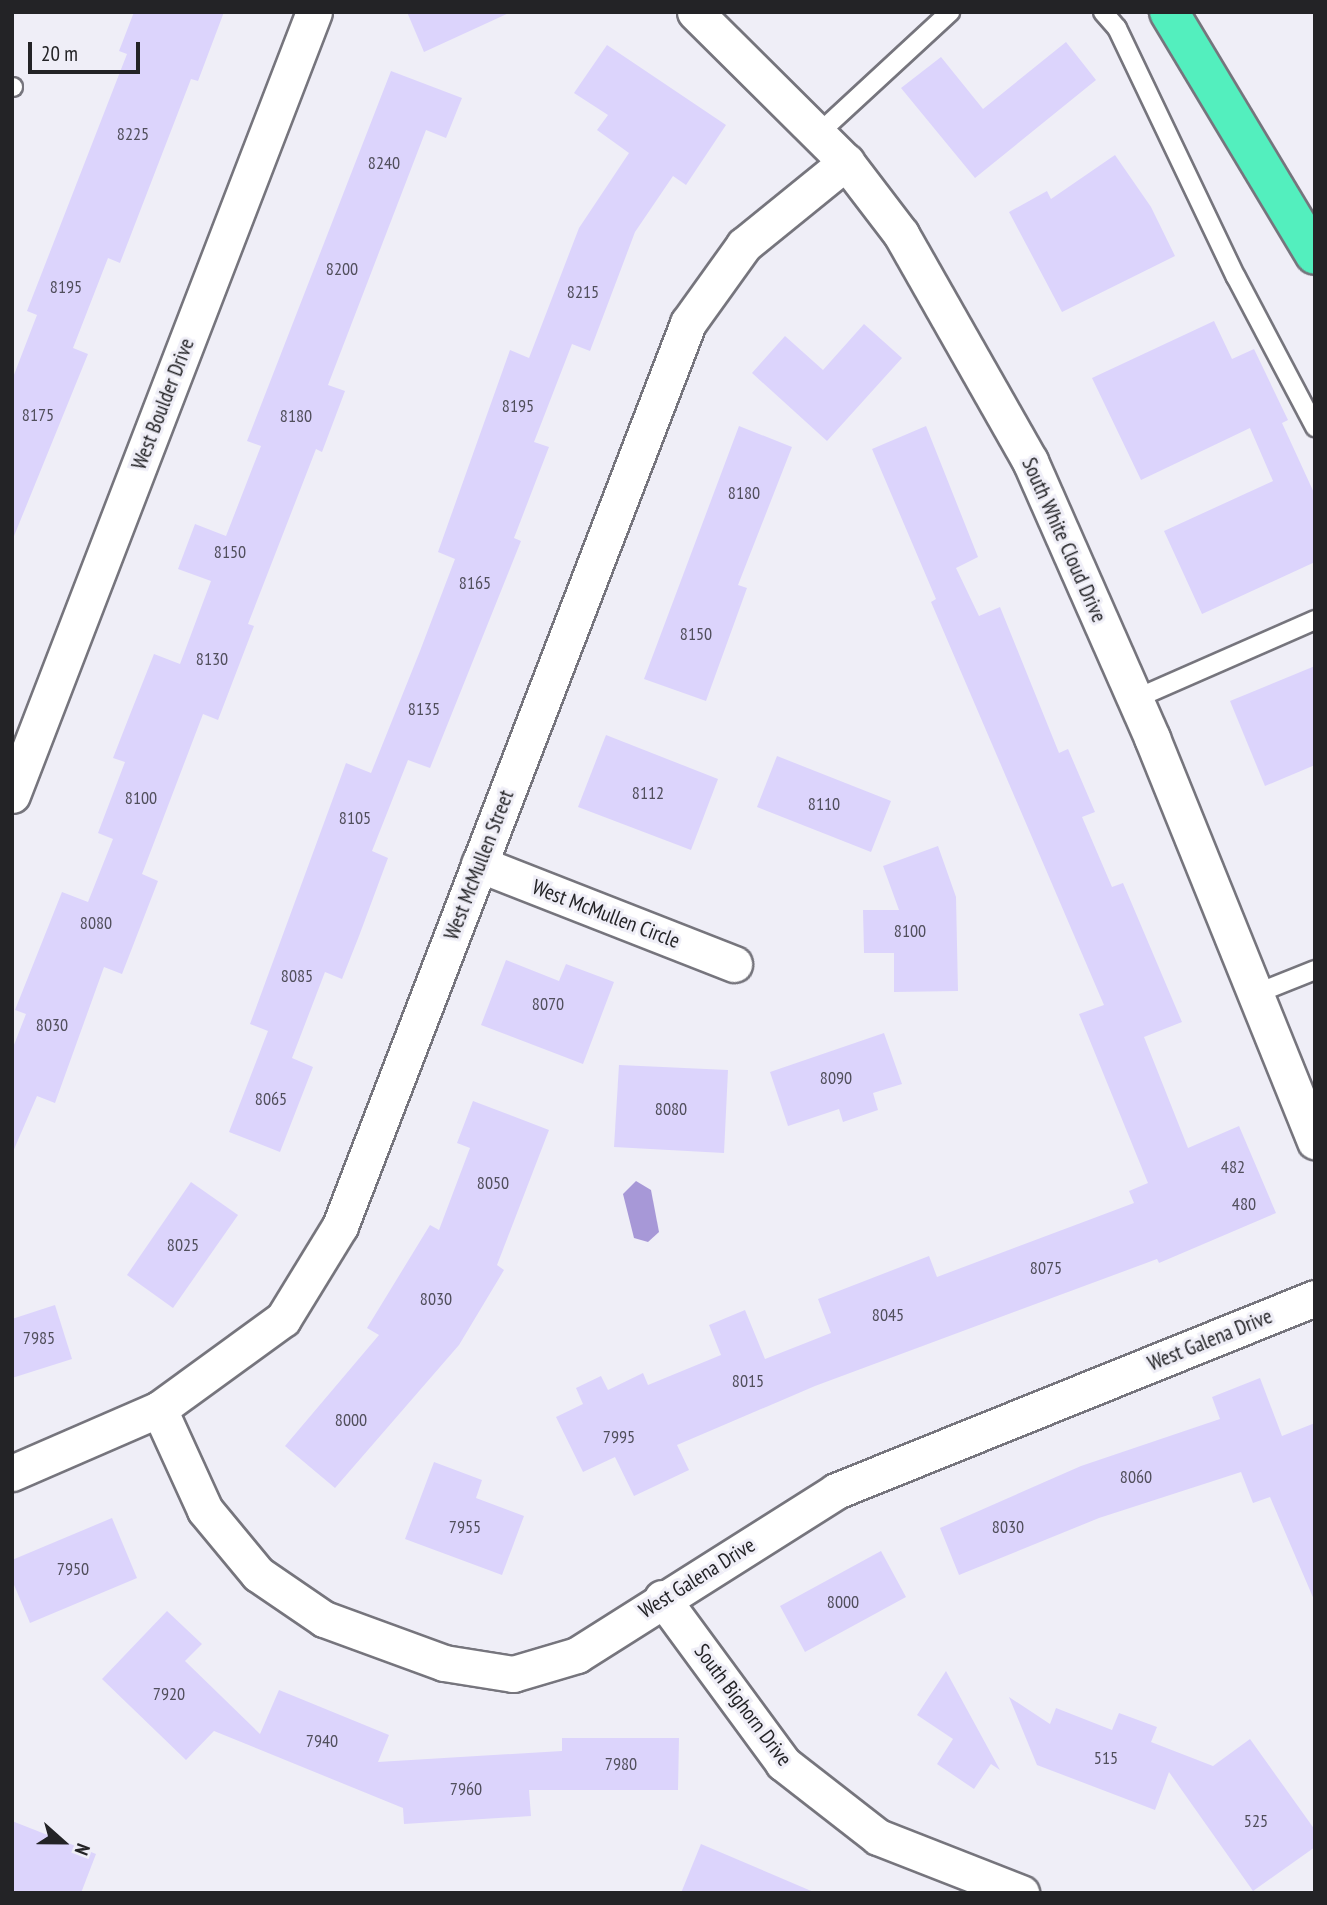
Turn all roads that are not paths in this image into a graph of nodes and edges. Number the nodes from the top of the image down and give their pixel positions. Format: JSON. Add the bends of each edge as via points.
{"nodes":[{"id":1,"x":314,"y":12,"type":"edge"},
{"id":2,"x":695,"y":12,"type":"edge"},
{"id":3,"x":950,"y":12,"type":"edge"},
{"id":4,"x":1103,"y":12,"type":"edge"},
{"id":5,"x":1169,"y":12,"type":"edge"},
{"id":6,"x":818,"y":134,"type":"junction"},
{"id":7,"x":846,"y":162,"type":"junction"},
{"id":8,"x":1315,"y":255,"type":"edge"},
{"id":9,"x":1315,"y":427,"type":"edge"},
{"id":10,"x":1315,"y":620,"type":"edge"},
{"id":11,"x":1135,"y":699,"type":"junction"},
{"id":12,"x":12,"y":795,"type":"edge"},
{"id":13,"x":479,"y":864,"type":"junction"},
{"id":14,"x":734,"y":964,"type":"dead end"},
{"id":15,"x":1315,"y":970,"type":"edge"},
{"id":16,"x":1255,"y":994,"type":"junction"},
{"id":17,"x":1315,"y":1141,"type":"edge"},
{"id":18,"x":1315,"y":1298,"type":"edge"},
{"id":19,"x":159,"y":1409,"type":"junction"},
{"id":20,"x":12,"y":1473,"type":"edge"},
{"id":21,"x":662,"y":1598,"type":"junction"},
{"id":22,"x":1021,"y":1893,"type":"edge"}],
"edges":[{"from":1,"to":12,"type":"street","name":"West Boulder Drive"},
{"from":2,"to":6,"type":"street","name":"South White Cloud Drive"},
{"from":3,"to":6,"type":"lane"},
{"from":4,"to":9,"type":"lane","via":[[1117,28]]},
{"from":5,"to":8,"type":"highway"},
{"from":6,"to":7,"type":"street","name":"South White Cloud Drive"},
{"from":7,"to":11,"type":"street","name":"South White Cloud Drive","via":[[901,234],[1030,461]]},
{"from":7,"to":13,"type":"street","name":"West McMullen Street","via":[[744,245],[688,323]]},
{"from":10,"to":11,"type":"lane"},
{"from":11,"to":16,"type":"street","name":"South White Cloud Drive"},
{"from":13,"to":14,"type":"street","name":"West McMullen Circle"},
{"from":13,"to":19,"type":"street","name":"West McMullen Street","via":[[340,1226],[283,1319]]},
{"from":15,"to":16,"type":"lane"},
{"from":16,"to":17,"type":"street","name":"South White Cloud Drive"},
{"from":18,"to":21,"type":"street","name":"West Galena Drive","via":[[836,1491]]},
{"from":19,"to":20,"type":"street","name":"West McMullen Street"},
{"from":19,"to":21,"type":"street","name":"West Galena Drive","via":[[205,1510],[258,1574],[324,1619],[444,1662],[513,1674],[577,1655]]},
{"from":21,"to":22,"type":"street","name":"South Bighorn Drive","via":[[783,1763],[878,1837]]}]}
